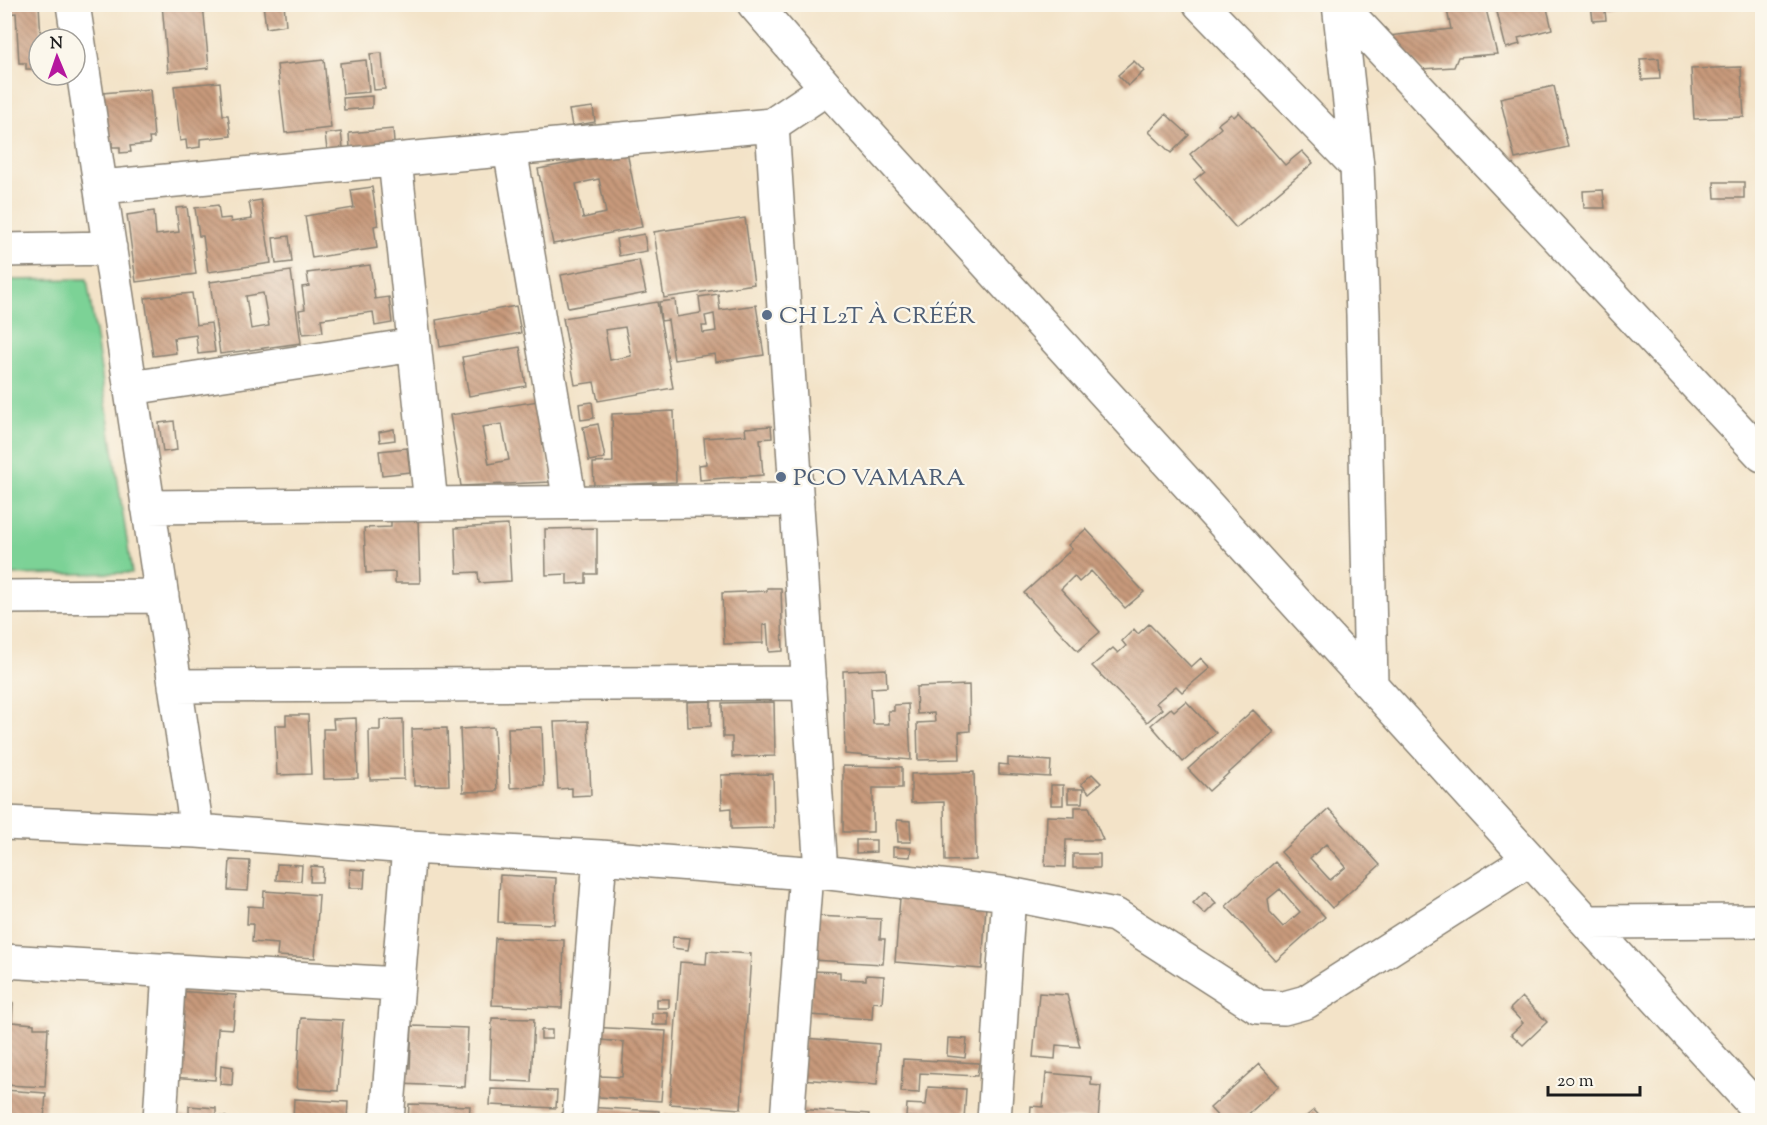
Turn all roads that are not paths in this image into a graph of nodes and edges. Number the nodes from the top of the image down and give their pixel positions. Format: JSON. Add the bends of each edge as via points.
{"nodes":[{"id":1,"x":73,"y":4,"type":"edge"},
{"id":2,"x":1200,"y":4,"type":"edge"},
{"id":3,"x":1339,"y":4,"type":"edge"},
{"id":4,"x":757,"y":7,"type":"edge"},
{"id":5,"x":827,"y":88,"type":"junction"},
{"id":6,"x":772,"y":126,"type":"junction"},
{"id":7,"x":510,"y":149,"type":"junction"},
{"id":8,"x":395,"y":160,"type":"junction"},
{"id":9,"x":1357,"y":166,"type":"junction"},
{"id":10,"x":101,"y":187,"type":"junction"},
{"id":11,"x":110,"y":248,"type":"junction"},
{"id":12,"x":4,"y":250,"type":"edge"},
{"id":13,"x":414,"y":345,"type":"junction"},
{"id":14,"x":131,"y":388,"type":"junction"},
{"id":15,"x":1762,"y":455,"type":"edge"},
{"id":16,"x":797,"y":500,"type":"junction"},
{"id":17,"x":570,"y":502,"type":"junction"},
{"id":18,"x":431,"y":504,"type":"junction"},
{"id":19,"x":148,"y":507,"type":"junction"},
{"id":20,"x":162,"y":596,"type":"junction"},
{"id":21,"x":4,"y":597,"type":"edge"},
{"id":22,"x":809,"y":683,"type":"junction"},
{"id":23,"x":1371,"y":683,"type":"junction"},
{"id":24,"x":175,"y":686,"type":"junction"},
{"id":25,"x":4,"y":823,"type":"edge"},
{"id":26,"x":197,"y":831,"type":"junction"},
{"id":27,"x":409,"y":847,"type":"junction"},
{"id":28,"x":600,"y":857,"type":"junction"},
{"id":29,"x":1530,"y":859,"type":"junction"},
{"id":30,"x":813,"y":873,"type":"junction"},
{"id":31,"x":1009,"y":894,"type":"junction"},
{"id":32,"x":1762,"y":921,"type":"edge"},
{"id":33,"x":1587,"y":922,"type":"junction"},
{"id":34,"x":4,"y":962,"type":"edge"},
{"id":35,"x":169,"y":970,"type":"junction"},
{"id":36,"x":398,"y":984,"type":"junction"},
{"id":37,"x":1762,"y":1114,"type":"edge"},
{"id":38,"x":160,"y":1120,"type":"edge"},
{"id":39,"x":387,"y":1120,"type":"edge"},
{"id":40,"x":579,"y":1120,"type":"edge"},
{"id":41,"x":787,"y":1120,"type":"edge"},
{"id":42,"x":994,"y":1120,"type":"edge"}],
"edges":[{"from":1,"to":10,"type":"street"},
{"from":2,"to":9,"type":"street"},
{"from":3,"to":9,"type":"street"},
{"from":3,"to":15,"type":"street"},
{"from":4,"to":5,"type":"street"},
{"from":5,"to":6,"type":"street"},
{"from":5,"to":23,"type":"street"},
{"from":6,"to":7,"type":"street"},
{"from":6,"to":16,"type":"street"},
{"from":7,"to":8,"type":"street"},
{"from":7,"to":17,"type":"street"},
{"from":8,"to":10,"type":"street"},
{"from":8,"to":13,"type":"street"},
{"from":9,"to":23,"type":"street"},
{"from":10,"to":11,"type":"street"},
{"from":11,"to":12,"type":"street"},
{"from":11,"to":14,"type":"street"},
{"from":13,"to":14,"type":"street"},
{"from":13,"to":18,"type":"street"},
{"from":14,"to":19,"type":"street"},
{"from":16,"to":17,"type":"street"},
{"from":16,"to":22,"type":"street"},
{"from":17,"to":18,"type":"street"},
{"from":18,"to":19,"type":"street"},
{"from":19,"to":20,"type":"street"},
{"from":20,"to":21,"type":"street"},
{"from":20,"to":24,"type":"street"},
{"from":22,"to":24,"type":"street"},
{"from":22,"to":30,"type":"street"},
{"from":23,"to":29,"type":"street"},
{"from":24,"to":26,"type":"street"},
{"from":25,"to":26,"type":"street"},
{"from":26,"to":27,"type":"street"},
{"from":27,"to":28,"type":"street"},
{"from":27,"to":36,"type":"street"},
{"from":28,"to":30,"type":"street"},
{"from":28,"to":40,"type":"street"},
{"from":29,"to":31,"type":"street","via":[[1306,1002],[1284,1008],[1258,1007],[1115,915]]},
{"from":29,"to":33,"type":"street"},
{"from":30,"to":31,"type":"street"},
{"from":30,"to":41,"type":"street"},
{"from":31,"to":42,"type":"street"},
{"from":32,"to":33,"type":"street"},
{"from":33,"to":37,"type":"street"},
{"from":34,"to":35,"type":"street"},
{"from":35,"to":36,"type":"street"},
{"from":35,"to":38,"type":"street"},
{"from":36,"to":39,"type":"street"}]}
